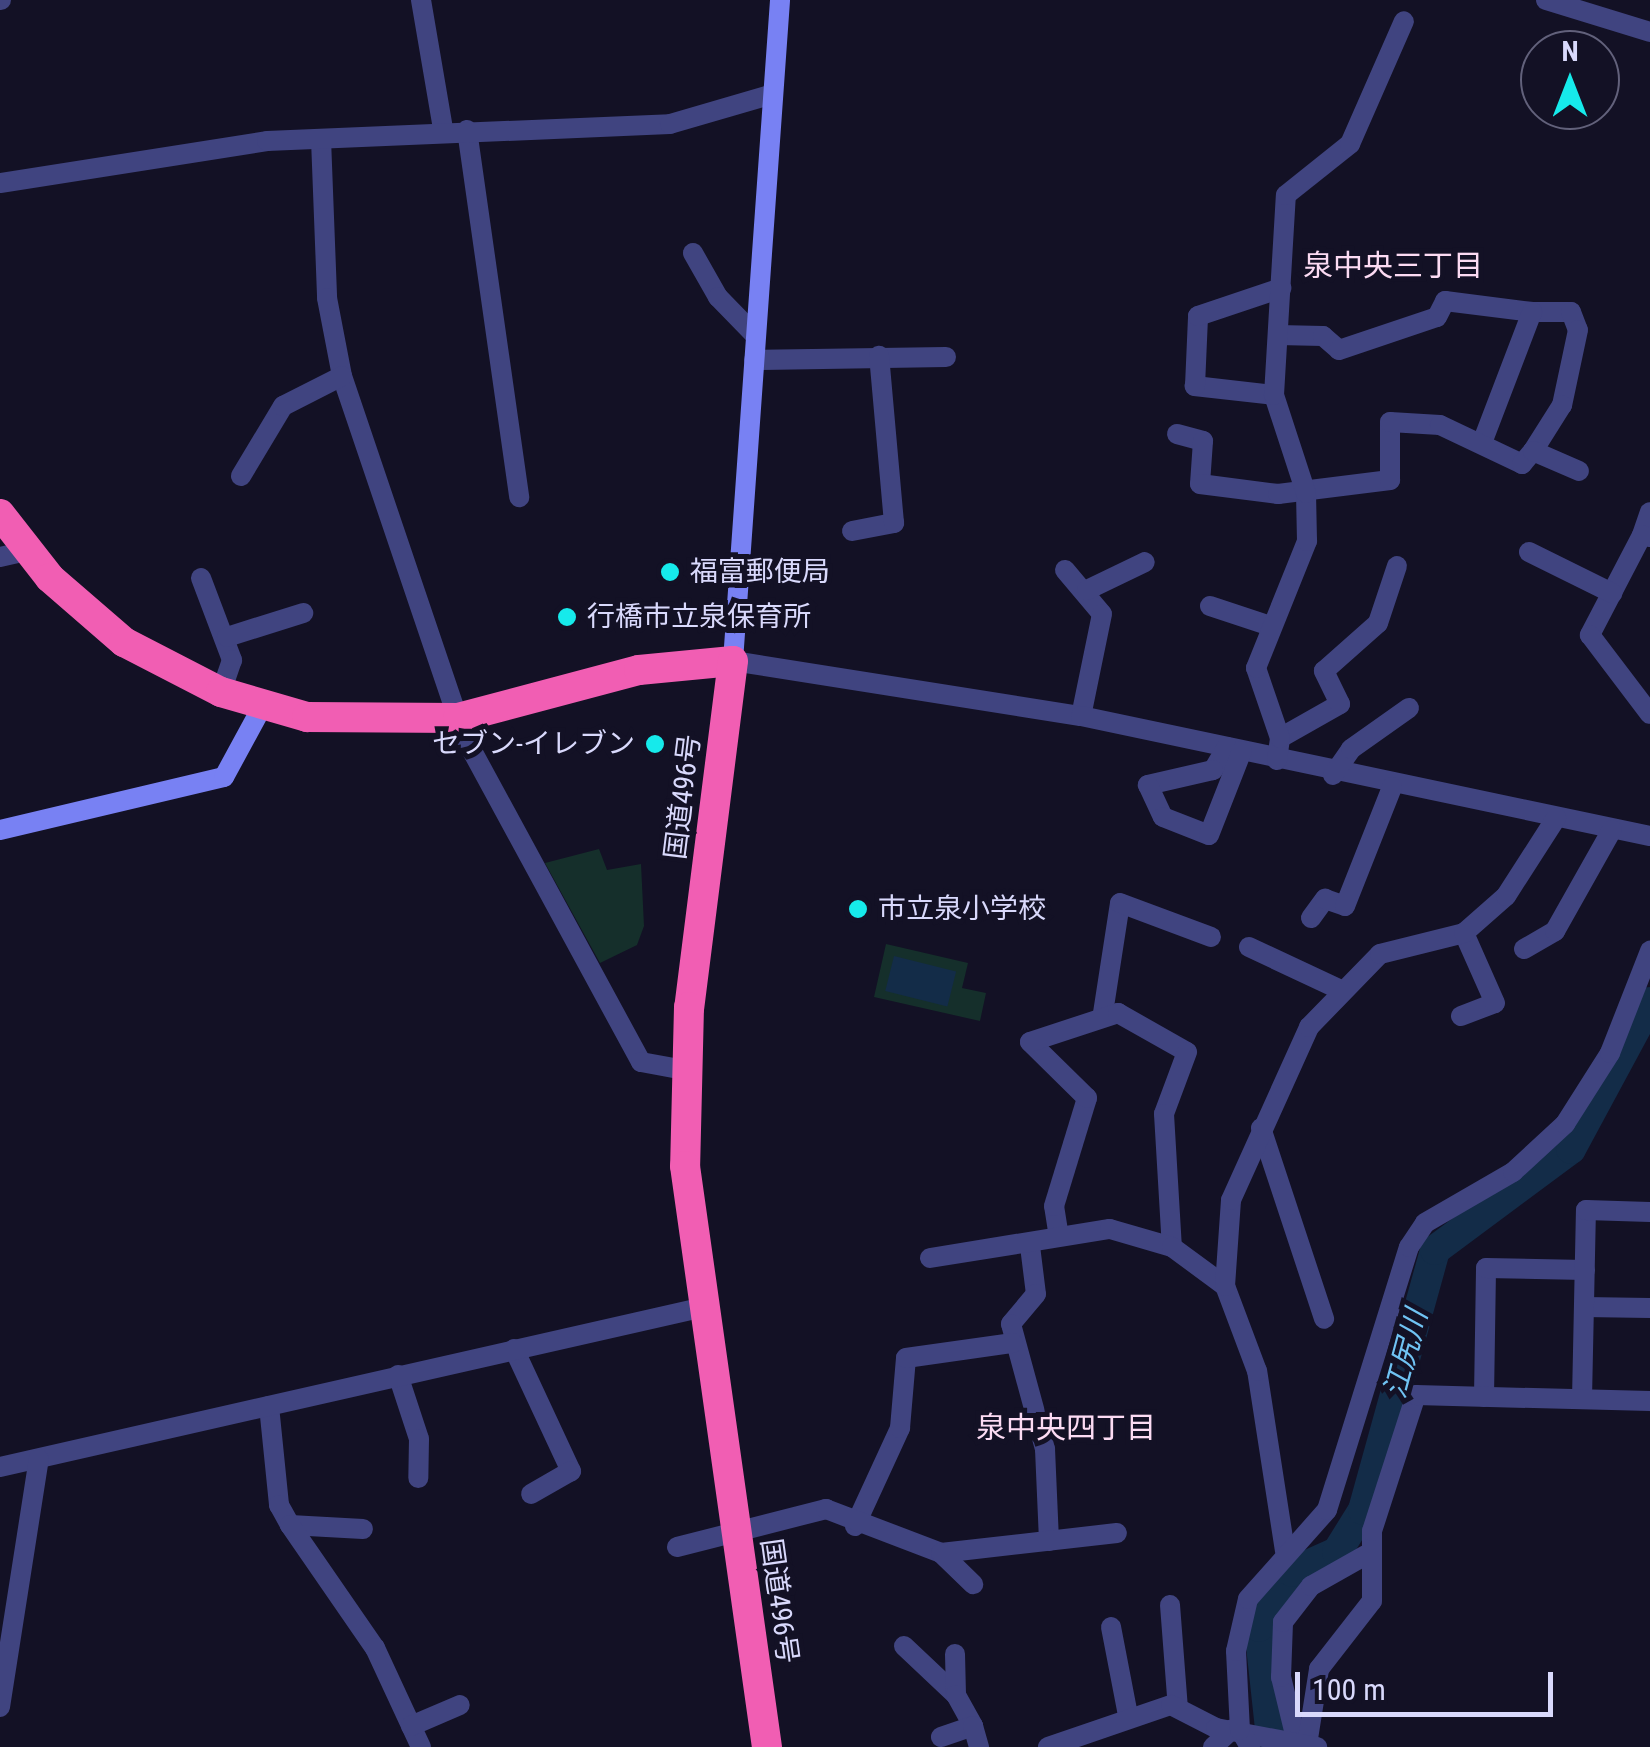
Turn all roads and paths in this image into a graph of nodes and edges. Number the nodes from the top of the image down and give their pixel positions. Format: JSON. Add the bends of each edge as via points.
{"nodes":[{"id":1,"x":421,"y":0,"type":"edge"},
{"id":2,"x":780,"y":0,"type":"edge"},
{"id":3,"x":1546,"y":0,"type":"edge"},
{"id":4,"x":1404,"y":21,"type":"dead end"},
{"id":5,"x":1650,"y":32,"type":"edge"},
{"id":6,"x":774,"y":94,"type":"junction"},
{"id":7,"x":443,"y":129,"type":"junction"},
{"id":8,"x":467,"y":130,"type":"junction"},
{"id":9,"x":321,"y":139,"type":"junction"},
{"id":10,"x":0,"y":183,"type":"edge"},
{"id":11,"x":693,"y":253,"type":"dead end"},
{"id":12,"x":1281,"y":288,"type":"junction"},
{"id":13,"x":1532,"y":312,"type":"junction"},
{"id":14,"x":1278,"y":335,"type":"junction"},
{"id":15,"x":756,"y":336,"type":"junction"},
{"id":16,"x":879,"y":356,"type":"junction"},
{"id":17,"x":946,"y":357,"type":"dead end"},
{"id":18,"x":754,"y":360,"type":"junction"},
{"id":19,"x":342,"y":376,"type":"junction"},
{"id":20,"x":1274,"y":395,"type":"junction"},
{"id":21,"x":1177,"y":434,"type":"dead end"},
{"id":22,"x":1482,"y":443,"type":"junction"},
{"id":23,"x":1533,"y":451,"type":"junction"},
{"id":24,"x":1579,"y":471,"type":"dead end"},
{"id":25,"x":241,"y":476,"type":"dead end"},
{"id":26,"x":1306,"y":493,"type":"junction"},
{"id":27,"x":519,"y":497,"type":"dead end"},
{"id":28,"x":1650,"y":512,"type":"edge"},
{"id":29,"x":0,"y":514,"type":"edge"},
{"id":30,"x":852,"y":530,"type":"dead end"},
{"id":31,"x":1646,"y":536,"type":"edge"},
{"id":32,"x":1529,"y":552,"type":"dead end"},
{"id":33,"x":13,"y":554,"type":"edge"},
{"id":34,"x":1145,"y":562,"type":"dead end"},
{"id":35,"x":1396,"y":566,"type":"dead end"},
{"id":36,"x":1065,"y":570,"type":"dead end"},
{"id":37,"x":201,"y":578,"type":"dead end"},
{"id":38,"x":1087,"y":590,"type":"junction"},
{"id":39,"x":1612,"y":593,"type":"junction"},
{"id":40,"x":1210,"y":606,"type":"dead end"},
{"id":41,"x":303,"y":613,"type":"dead end"},
{"id":42,"x":1270,"y":626,"type":"junction"},
{"id":43,"x":226,"y":637,"type":"junction"},
{"id":44,"x":733,"y":661,"type":"junction"},
{"id":45,"x":221,"y":692,"type":"junction"},
{"id":46,"x":1647,"y":703,"type":"edge"},
{"id":47,"x":262,"y":707,"type":"junction"},
{"id":48,"x":1409,"y":708,"type":"dead end"},
{"id":49,"x":1081,"y":716,"type":"junction"},
{"id":50,"x":458,"y":718,"type":"junction"},
{"id":51,"x":1280,"y":738,"type":"junction"},
{"id":52,"x":1235,"y":749,"type":"junction"},
{"id":53,"x":1277,"y":760,"type":"junction"},
{"id":54,"x":1333,"y":775,"type":"junction"},
{"id":55,"x":1392,"y":787,"type":"junction"},
{"id":56,"x":1556,"y":818,"type":"junction"},
{"id":57,"x":0,"y":830,"type":"edge"},
{"id":58,"x":1612,"y":830,"type":"junction"},
{"id":59,"x":1650,"y":836,"type":"edge"},
{"id":60,"x":1311,"y":918,"type":"dead end"},
{"id":61,"x":1464,"y":933,"type":"junction"},
{"id":62,"x":1211,"y":937,"type":"dead end"},
{"id":63,"x":1249,"y":947,"type":"dead end"},
{"id":64,"x":1524,"y":949,"type":"dead end"},
{"id":65,"x":1650,"y":951,"type":"edge"},
{"id":66,"x":1343,"y":991,"type":"junction"},
{"id":67,"x":1104,"y":1013,"type":"junction"},
{"id":68,"x":1461,"y":1016,"type":"dead end"},
{"id":69,"x":684,"y":1070,"type":"junction"},
{"id":70,"x":1261,"y":1128,"type":"junction"},
{"id":71,"x":1650,"y":1212,"type":"edge"},
{"id":72,"x":1058,"y":1232,"type":"junction"},
{"id":73,"x":1030,"y":1246,"type":"junction"},
{"id":74,"x":1172,"y":1247,"type":"junction"},
{"id":75,"x":930,"y":1258,"type":"dead end"},
{"id":76,"x":1585,"y":1270,"type":"junction"},
{"id":77,"x":1225,"y":1286,"type":"junction"},
{"id":78,"x":704,"y":1307,"type":"junction"},
{"id":79,"x":1584,"y":1307,"type":"junction"},
{"id":80,"x":1650,"y":1308,"type":"edge"},
{"id":81,"x":1324,"y":1318,"type":"dead end"},
{"id":82,"x":1012,"y":1343,"type":"junction"},
{"id":83,"x":514,"y":1349,"type":"junction"},
{"id":84,"x":398,"y":1375,"type":"junction"},
{"id":85,"x":1484,"y":1396,"type":"junction"},
{"id":86,"x":1582,"y":1399,"type":"junction"},
{"id":87,"x":1650,"y":1400,"type":"edge"},
{"id":88,"x":269,"y":1406,"type":"junction"},
{"id":89,"x":39,"y":1459,"type":"junction"},
{"id":90,"x":0,"y":1467,"type":"edge"},
{"id":91,"x":418,"y":1478,"type":"dead end"},
{"id":92,"x":530,"y":1494,"type":"dead end"},
{"id":93,"x":290,"y":1526,"type":"junction"},
{"id":94,"x":855,"y":1526,"type":"junction"},
{"id":95,"x":363,"y":1528,"type":"dead end"},
{"id":96,"x":736,"y":1528,"type":"junction"},
{"id":97,"x":1117,"y":1534,"type":"dead end"},
{"id":98,"x":1049,"y":1541,"type":"junction"},
{"id":99,"x":678,"y":1548,"type":"dead end"},
{"id":100,"x":1285,"y":1552,"type":"junction"},
{"id":101,"x":941,"y":1553,"type":"junction"},
{"id":102,"x":1366,"y":1555,"type":"junction"},
{"id":103,"x":972,"y":1584,"type":"dead end"},
{"id":104,"x":1170,"y":1604,"type":"dead end"},
{"id":105,"x":1111,"y":1626,"type":"dead end"},
{"id":106,"x":904,"y":1646,"type":"dead end"},
{"id":107,"x":955,"y":1654,"type":"dead end"},
{"id":108,"x":956,"y":1695,"type":"junction"},
{"id":109,"x":460,"y":1705,"type":"dead end"},
{"id":110,"x":0,"y":1707,"type":"edge"},
{"id":111,"x":1178,"y":1708,"type":"junction"},
{"id":112,"x":1128,"y":1715,"type":"junction"},
{"id":113,"x":411,"y":1726,"type":"junction"},
{"id":114,"x":972,"y":1726,"type":"junction"},
{"id":115,"x":1240,"y":1736,"type":"edge"},
{"id":116,"x":940,"y":1737,"type":"dead end"},
{"id":117,"x":1307,"y":1745,"type":"edge"},
{"id":118,"x":421,"y":1747,"type":"edge"},
{"id":119,"x":767,"y":1747,"type":"edge"},
{"id":120,"x":979,"y":1747,"type":"edge"},
{"id":121,"x":1048,"y":1747,"type":"edge"},
{"id":122,"x":1213,"y":1747,"type":"edge"}],
"edges":[{"from":1,"to":7,"type":"street"},
{"from":2,"to":6,"type":"street"},
{"from":3,"to":5,"type":"street"},
{"from":4,"to":12,"type":"street","via":[[1350,144],[1286,195]]},
{"from":6,"to":8,"type":"street","via":[[670,124]]},
{"from":6,"to":15,"type":"street"},
{"from":7,"to":8,"type":"street"},
{"from":7,"to":9,"type":"street"},
{"from":8,"to":27,"type":"street"},
{"from":9,"to":10,"type":"street"},
{"from":9,"to":19,"type":"street","via":[[327,298]]},
{"from":11,"to":15,"type":"street","via":[[718,298]]},
{"from":12,"to":14,"type":"street"},
{"from":12,"to":20,"type":"street","via":[[1198,316],[1194,386]]},
{"from":13,"to":14,"type":"street","via":[[1445,300],[1437,316],[1338,350],[1323,336]]},
{"from":13,"to":22,"type":"street"},
{"from":13,"to":23,"type":"street","via":[[1571,312],[1578,330],[1562,405]]},
{"from":14,"to":20,"type":"street"},
{"from":15,"to":18,"type":"street"},
{"from":16,"to":17,"type":"street"},
{"from":16,"to":18,"type":"street"},
{"from":16,"to":30,"type":"street","via":[[894,522]]},
{"from":18,"to":44,"type":"street"},
{"from":19,"to":25,"type":"street","via":[[283,406]]},
{"from":19,"to":50,"type":"street"},
{"from":20,"to":26,"type":"street"},
{"from":21,"to":26,"type":"street","via":[[1203,441],[1200,484]]},
{"from":22,"to":23,"type":"street","via":[[1522,464]]},
{"from":22,"to":26,"type":"street","via":[[1440,425],[1390,422],[1390,480]]},
{"from":23,"to":24,"type":"street"},
{"from":26,"to":42,"type":"street","via":[[1307,541]]},
{"from":28,"to":31,"type":"street"},
{"from":29,"to":33,"type":"highway"},
{"from":31,"to":39,"type":"street"},
{"from":32,"to":39,"type":"street"},
{"from":33,"to":45,"type":"highway","via":[[124,642]]},
{"from":34,"to":38,"type":"street"},
{"from":35,"to":51,"type":"street","via":[[1378,623],[1324,671],[1340,704]]},
{"from":36,"to":38,"type":"street"},
{"from":37,"to":43,"type":"street"},
{"from":38,"to":49,"type":"street","via":[[1102,614]]},
{"from":39,"to":46,"type":"street","via":[[1590,635]]},
{"from":40,"to":42,"type":"street"},
{"from":41,"to":43,"type":"street"},
{"from":42,"to":51,"type":"street","via":[[1256,668]]},
{"from":43,"to":45,"type":"street","via":[[232,660]]},
{"from":44,"to":49,"type":"street"},
{"from":44,"to":50,"type":"highway","via":[[638,670]]},
{"from":44,"to":69,"type":"highway","name":"国道496号"},
{"from":45,"to":47,"type":"highway"},
{"from":47,"to":50,"type":"highway","via":[[351,722]]},
{"from":47,"to":57,"type":"street","via":[[224,776]]},
{"from":48,"to":54,"type":"street","via":[[1351,749]]},
{"from":49,"to":52,"type":"street"},
{"from":50,"to":69,"type":"street","via":[[640,1062]]},
{"from":51,"to":53,"type":"street"},
{"from":52,"to":52,"type":"street","via":[[1209,835],[1163,817],[1148,785],[1213,770]]},
{"from":52,"to":53,"type":"street"},
{"from":53,"to":54,"type":"street"},
{"from":54,"to":55,"type":"street"},
{"from":55,"to":56,"type":"street"},
{"from":55,"to":60,"type":"street","via":[[1346,906],[1326,899]]},
{"from":56,"to":58,"type":"street"},
{"from":56,"to":61,"type":"street","via":[[1506,896]]},
{"from":58,"to":59,"type":"street"},
{"from":58,"to":64,"type":"street","via":[[1555,931]]},
{"from":61,"to":66,"type":"street","via":[[1380,954]]},
{"from":61,"to":68,"type":"street","via":[[1495,1002]]},
{"from":62,"to":67,"type":"street","via":[[1120,903]]},
{"from":63,"to":66,"type":"street"},
{"from":65,"to":100,"type":"street","via":[[1610,1053],[1566,1124],[1513,1172],[1438,1213],[1409,1247],[1327,1510]]},
{"from":66,"to":70,"type":"street","via":[[1309,1027]]},
{"from":67,"to":72,"type":"street","via":[[1030,1042],[1087,1098],[1054,1206]]},
{"from":67,"to":74,"type":"street","via":[[1187,1052],[1164,1114]]},
{"from":69,"to":78,"type":"highway","name":"国道496号"},
{"from":70,"to":77,"type":"street","via":[[1231,1200]]},
{"from":70,"to":81,"type":"street"},
{"from":71,"to":76,"type":"street","via":[[1586,1210]]},
{"from":72,"to":73,"type":"street"},
{"from":72,"to":74,"type":"street","via":[[1110,1230]]},
{"from":73,"to":75,"type":"street"},
{"from":73,"to":82,"type":"street","via":[[1036,1294],[1017,1312]]},
{"from":74,"to":77,"type":"street"},
{"from":76,"to":79,"type":"street"},
{"from":76,"to":85,"type":"street","via":[[1486,1268]]},
{"from":77,"to":100,"type":"street","via":[[1257,1371]]},
{"from":78,"to":83,"type":"street"},
{"from":78,"to":96,"type":"highway","name":"国道496号"},
{"from":79,"to":80,"type":"street"},
{"from":79,"to":86,"type":"street"},
{"from":82,"to":94,"type":"street","via":[[906,1358],[900,1428]]},
{"from":82,"to":98,"type":"street","via":[[1033,1386]]},
{"from":83,"to":84,"type":"street"},
{"from":83,"to":92,"type":"street","via":[[571,1472]]},
{"from":84,"to":88,"type":"street"},
{"from":84,"to":91,"type":"street","via":[[419,1439]]},
{"from":85,"to":86,"type":"street"},
{"from":85,"to":102,"type":"street","via":[[1416,1395]]},
{"from":86,"to":87,"type":"street"},
{"from":88,"to":89,"type":"street"},
{"from":88,"to":93,"type":"street","via":[[279,1505]]},
{"from":89,"to":90,"type":"street"},
{"from":89,"to":110,"type":"street"},
{"from":93,"to":95,"type":"street"},
{"from":93,"to":113,"type":"street","via":[[375,1648]]},
{"from":94,"to":96,"type":"street","via":[[826,1509]]},
{"from":94,"to":101,"type":"street"},
{"from":96,"to":99,"type":"street"},
{"from":96,"to":119,"type":"highway","name":"国道496号"},
{"from":97,"to":98,"type":"street"},
{"from":98,"to":101,"type":"street"},
{"from":100,"to":115,"type":"street","via":[[1248,1599],[1236,1651]]},
{"from":101,"to":103,"type":"street"},
{"from":102,"to":117,"type":"street","via":[[1372,1602],[1319,1669]]},
{"from":102,"to":117,"type":"street","via":[[1311,1586],[1282,1622],[1281,1677]]},
{"from":104,"to":111,"type":"street"},
{"from":105,"to":112,"type":"street"},
{"from":106,"to":108,"type":"street"},
{"from":107,"to":108,"type":"street"},
{"from":108,"to":114,"type":"street"},
{"from":109,"to":113,"type":"street"},
{"from":111,"to":112,"type":"street"},
{"from":111,"to":115,"type":"street"},
{"from":112,"to":121,"type":"street"},
{"from":113,"to":118,"type":"street"},
{"from":114,"to":116,"type":"street"},
{"from":114,"to":120,"type":"street"},
{"from":115,"to":117,"type":"street"},
{"from":115,"to":122,"type":"street"}]}
